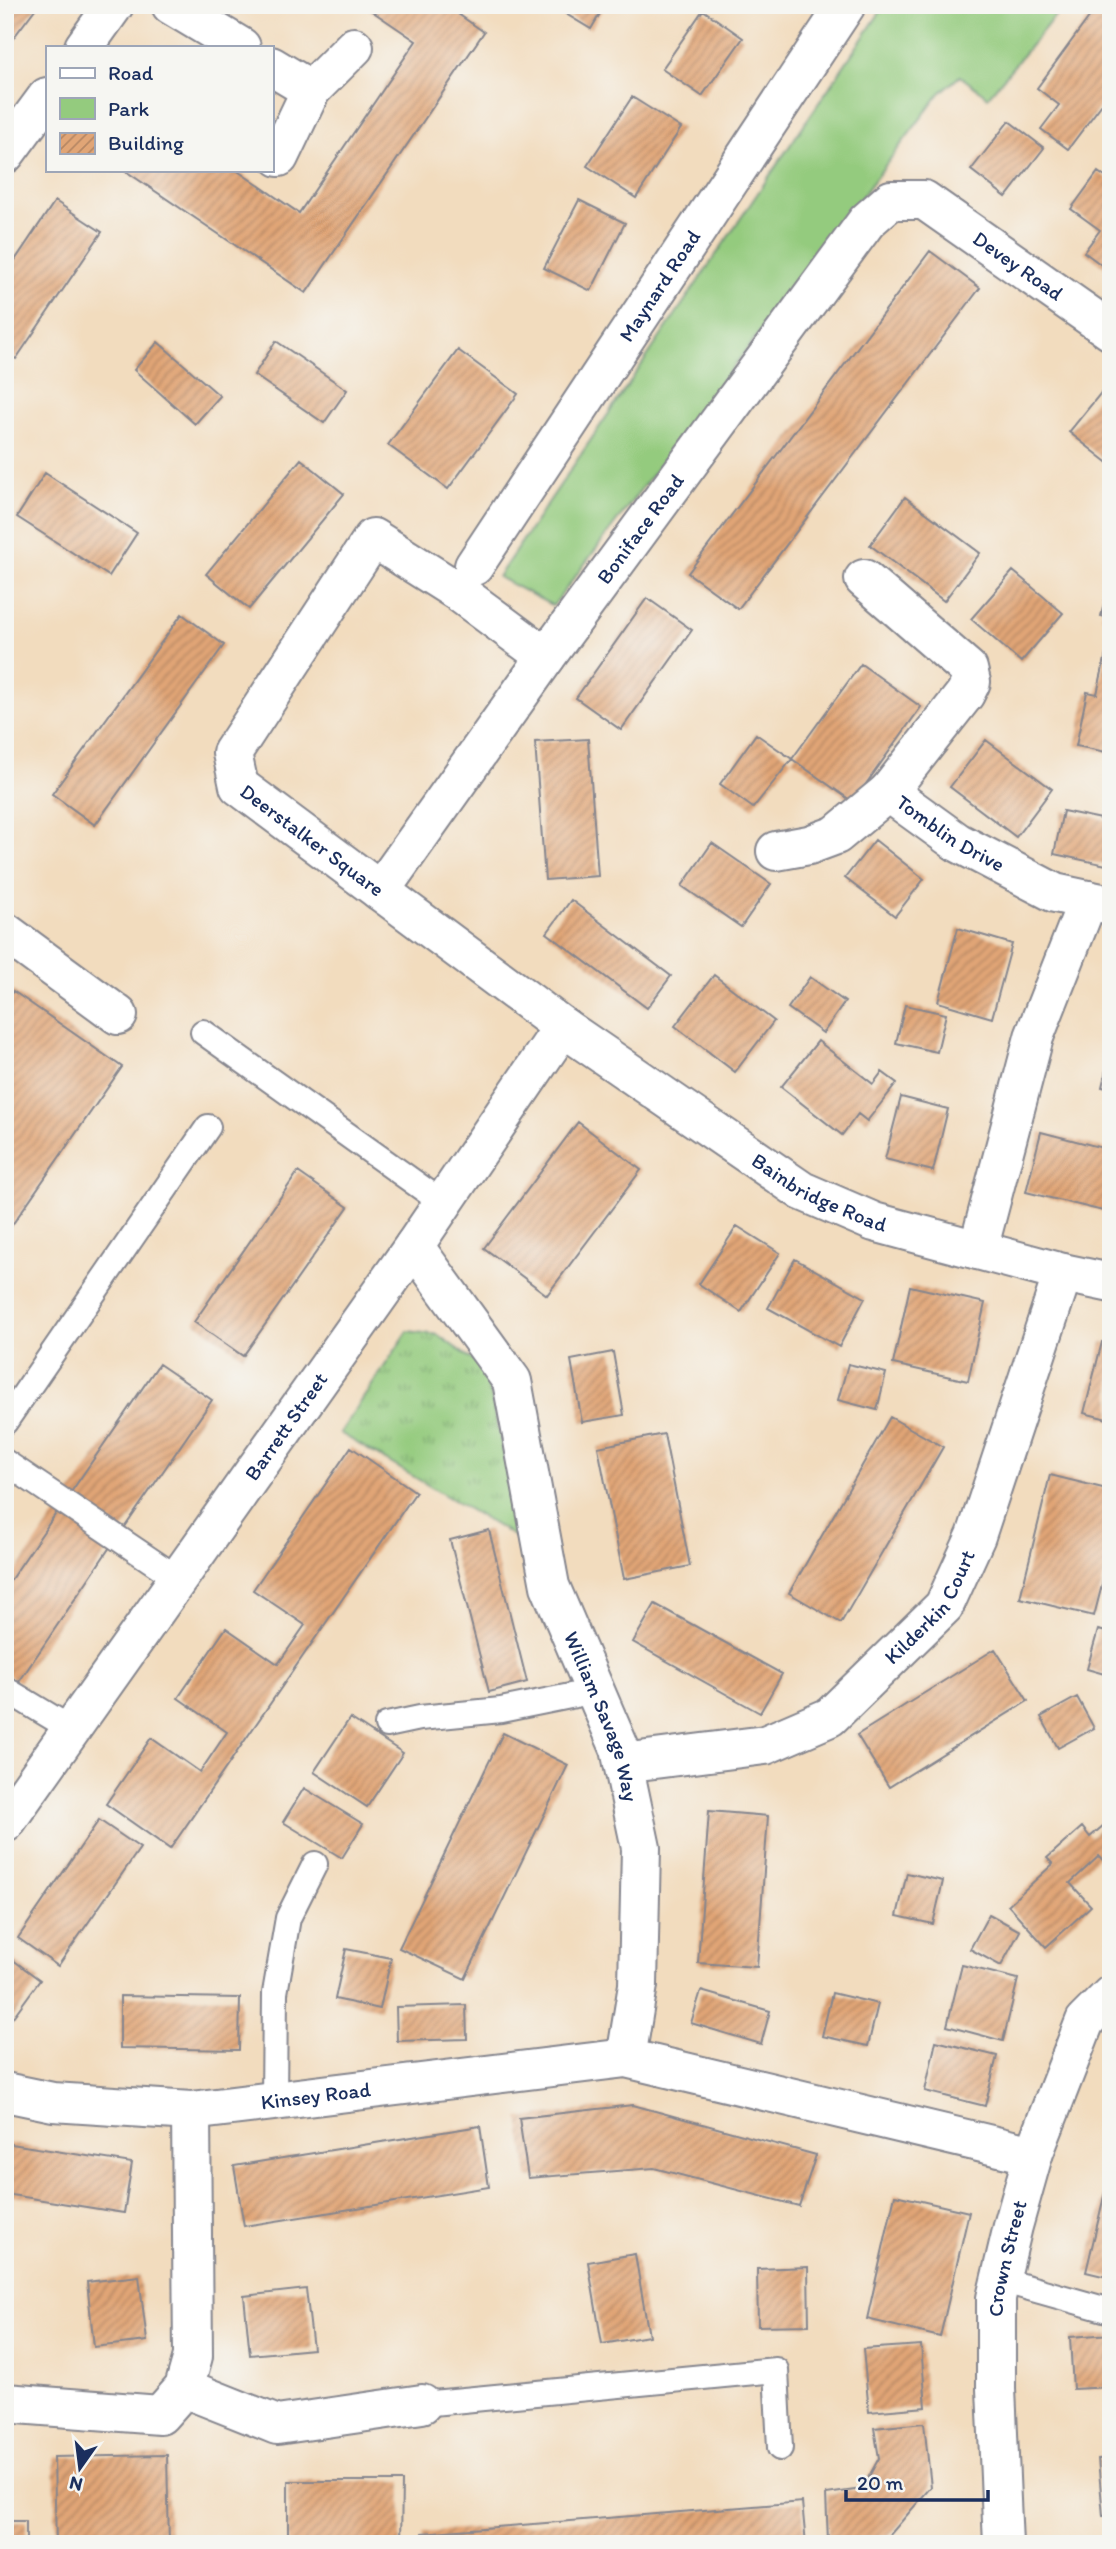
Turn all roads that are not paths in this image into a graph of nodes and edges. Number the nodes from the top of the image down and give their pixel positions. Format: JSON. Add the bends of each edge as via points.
{"nodes":[{"id":1,"x":114,"y":5,"type":"edge"},
{"id":2,"x":171,"y":5,"type":"edge"},
{"id":3,"x":846,"y":5,"type":"edge"},
{"id":4,"x":85,"y":46,"type":"edge"},
{"id":5,"x":239,"y":46,"type":"edge"},
{"id":6,"x":354,"y":47,"type":"dead end"},
{"id":7,"x":273,"y":67,"type":"edge"},
{"id":8,"x":311,"y":90,"type":"junction"},
{"id":9,"x":46,"y":98,"type":"edge"},
{"id":10,"x":5,"y":154,"type":"edge"},
{"id":11,"x":279,"y":156,"type":"dead end"},
{"id":12,"x":924,"y":200,"type":"joint"},
{"id":13,"x":1111,"y":331,"type":"edge"},
{"id":14,"x":466,"y":579,"type":"junction"},
{"id":15,"x":864,"y":579,"type":"dead end"},
{"id":16,"x":546,"y":657,"type":"junction"},
{"id":17,"x":888,"y":792,"type":"junction"},
{"id":18,"x":776,"y":851,"type":"dead end"},
{"id":19,"x":380,"y":891,"type":"junction"},
{"id":20,"x":1100,"y":902,"type":"edge"},
{"id":21,"x":5,"y":933,"type":"edge"},
{"id":22,"x":118,"y":1015,"type":"dead end"},
{"id":23,"x":563,"y":1027,"type":"junction"},
{"id":24,"x":203,"y":1032,"type":"dead end"},
{"id":25,"x":208,"y":1127,"type":"dead end"},
{"id":26,"x":443,"y":1203,"type":"junction"},
{"id":27,"x":414,"y":1246,"type":"junction"},
{"id":28,"x":978,"y":1250,"type":"junction"},
{"id":29,"x":1063,"y":1273,"type":"junction"},
{"id":30,"x":1111,"y":1283,"type":"edge"},
{"id":31,"x":5,"y":1422,"type":"edge"},
{"id":32,"x":5,"y":1462,"type":"edge"},
{"id":33,"x":177,"y":1578,"type":"junction"},
{"id":34,"x":5,"y":1689,"type":"edge"},
{"id":35,"x":595,"y":1691,"type":"junction"},
{"id":36,"x":387,"y":1726,"type":"dead end"},
{"id":37,"x":73,"y":1730,"type":"junction"},
{"id":38,"x":623,"y":1763,"type":"junction"},
{"id":39,"x":5,"y":1823,"type":"edge"},
{"id":40,"x":315,"y":1864,"type":"dead end"},
{"id":41,"x":1111,"y":1994,"type":"edge"},
{"id":42,"x":626,"y":2058,"type":"junction"},
{"id":43,"x":5,"y":2092,"type":"edge"},
{"id":44,"x":274,"y":2101,"type":"junction"},
{"id":45,"x":191,"y":2111,"type":"junction"},
{"id":46,"x":1033,"y":2155,"type":"junction"},
{"id":47,"x":1001,"y":2280,"type":"junction"},
{"id":48,"x":1111,"y":2311,"type":"edge"},
{"id":49,"x":184,"y":2388,"type":"junction"},
{"id":50,"x":5,"y":2403,"type":"edge"},
{"id":51,"x":422,"y":2404,"type":"joint"},
{"id":52,"x":780,"y":2448,"type":"dead end"},
{"id":53,"x":1003,"y":2544,"type":"edge"}],
"edges":[{"from":1,"to":4,"type":"street"},
{"from":2,"to":5,"type":"street"},
{"from":3,"to":14,"type":"street","name":"Maynard Road"},
{"from":6,"to":8,"type":"street"},
{"from":7,"to":8,"type":"street"},
{"from":8,"to":11,"type":"street"},
{"from":9,"to":10,"type":"street"},
{"from":12,"to":13,"type":"street","name":"Devey Road"},
{"from":12,"to":16,"type":"street","name":"Boniface Road","via":[[891,200],[867,221]]},
{"from":14,"to":16,"type":"street"},
{"from":14,"to":19,"type":"street","name":"Deerstalker Square","via":[[373,538],[232,753],[239,786]]},
{"from":15,"to":17,"type":"street","name":"Tomblin Drive","via":[[968,669],[971,682]]},
{"from":16,"to":19,"type":"street","name":"Boniface Road"},
{"from":17,"to":18,"type":"street","via":[[836,835]]},
{"from":17,"to":20,"type":"street","name":"Tomblin Drive","via":[[957,842],[1055,893]]},
{"from":19,"to":23,"type":"street","name":"Deerstalker Square"},
{"from":20,"to":28,"type":"street","name":"Tomblin Drive","via":[[1034,1037]]},
{"from":21,"to":22,"type":"street"},
{"from":23,"to":26,"type":"street","name":"Barrett Street"},
{"from":23,"to":28,"type":"street","name":"Bainbridge Road","via":[[802,1191],[874,1222]]},
{"from":24,"to":26,"type":"lane"},
{"from":25,"to":31,"type":"lane"},
{"from":26,"to":27,"type":"street","name":"Barrett Street"},
{"from":27,"to":33,"type":"street","name":"Barrett Street"},
{"from":27,"to":35,"type":"street","name":"William Savage Way","via":[[512,1381],[550,1586]]},
{"from":28,"to":29,"type":"street","name":"Bainbridge Road"},
{"from":29,"to":30,"type":"street","name":"Bainbridge Road"},
{"from":29,"to":38,"type":"street","name":"Kilderkin Court","via":[[976,1536],[944,1606],[830,1717],[765,1745]]},
{"from":32,"to":33,"type":"lane"},
{"from":33,"to":37,"type":"street","name":"Barrett Street"},
{"from":34,"to":37,"type":"lane"},
{"from":35,"to":36,"type":"lane"},
{"from":35,"to":38,"type":"street","name":"William Savage Way"},
{"from":37,"to":39,"type":"street","name":"Barrett Street"},
{"from":38,"to":42,"type":"street","name":"William Savage Way","via":[[641,1848],[638,1985]]},
{"from":40,"to":44,"type":"lane","via":[[288,1918],[275,1993]]},
{"from":41,"to":46,"type":"street","name":"Crown Street","via":[[1085,2021]]},
{"from":42,"to":44,"type":"street","name":"Kinsey Road"},
{"from":42,"to":46,"type":"street"},
{"from":43,"to":45,"type":"street","name":"Kinsey Road","via":[[53,2102]]},
{"from":44,"to":45,"type":"street","name":"Kinsey Road"},
{"from":45,"to":49,"type":"street","via":[[192,2356]]},
{"from":46,"to":47,"type":"street","name":"Crown Street"},
{"from":47,"to":48,"type":"lane"},
{"from":47,"to":53,"type":"street","name":"Crown Street","via":[[996,2298],[996,2389]]},
{"from":49,"to":50,"type":"street","via":[[160,2415]]},
{"from":49,"to":51,"type":"street","via":[[277,2425]]},
{"from":51,"to":52,"type":"lane","via":[[776,2370]]}]}
